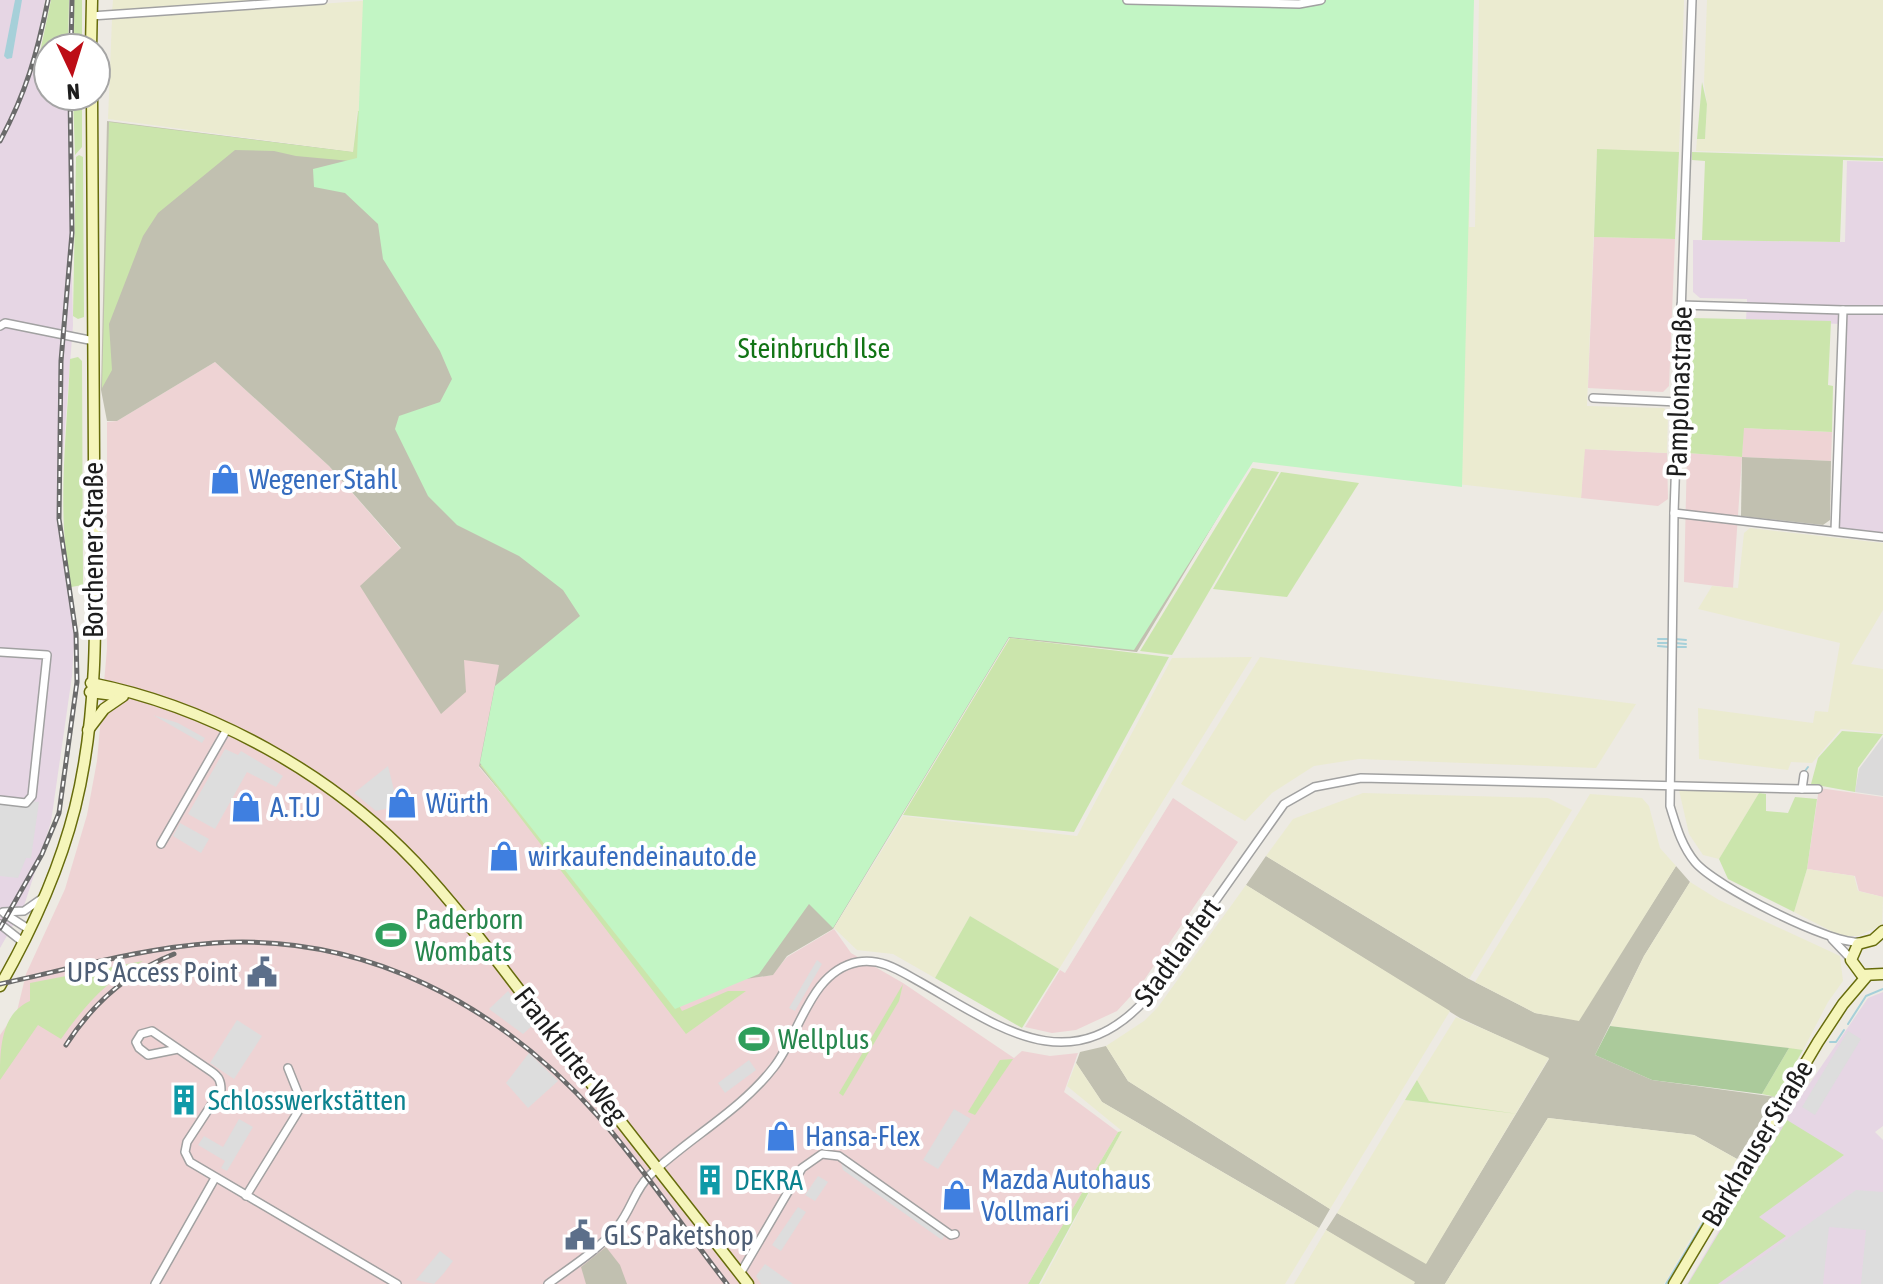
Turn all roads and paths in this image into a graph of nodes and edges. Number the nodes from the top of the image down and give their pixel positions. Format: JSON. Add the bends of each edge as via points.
{"nodes":[{"id":1,"x":92,"y":0,"type":"edge"},
{"id":2,"x":323,"y":0,"type":"edge"},
{"id":3,"x":1127,"y":0,"type":"edge"},
{"id":4,"x":1321,"y":0,"type":"edge"},
{"id":5,"x":1692,"y":0,"type":"edge"},
{"id":6,"x":91,"y":16,"type":"junction"},
{"id":7,"x":91,"y":32,"type":"edge"},
{"id":8,"x":92,"y":112,"type":"edge"},
{"id":9,"x":1681,"y":305,"type":"junction"},
{"id":10,"x":1843,"y":310,"type":"junction"},
{"id":11,"x":1883,"y":310,"type":"edge"},
{"id":12,"x":0,"y":326,"type":"edge"},
{"id":13,"x":94,"y":341,"type":"junction"},
{"id":14,"x":1593,"y":398,"type":"dead end"},
{"id":15,"x":1678,"y":402,"type":"junction"},
{"id":16,"x":1674,"y":513,"type":"junction"},
{"id":17,"x":1835,"y":531,"type":"junction"},
{"id":18,"x":1883,"y":537,"type":"edge"},
{"id":19,"x":0,"y":652,"type":"edge"},
{"id":20,"x":91,"y":688,"type":"junction"},
{"id":21,"x":140,"y":695,"type":"junction"},
{"id":22,"x":123,"y":696,"type":"junction"},
{"id":23,"x":227,"y":729,"type":"junction"},
{"id":24,"x":87,"y":732,"type":"junction"},
{"id":25,"x":1804,"y":775,"type":"dead end"},
{"id":26,"x":1670,"y":783,"type":"junction"},
{"id":27,"x":1802,"y":789,"type":"junction"},
{"id":28,"x":1818,"y":789,"type":"dead end"},
{"id":29,"x":0,"y":800,"type":"edge"},
{"id":30,"x":161,"y":844,"type":"dead end"},
{"id":31,"x":45,"y":895,"type":"junction"},
{"id":32,"x":1,"y":911,"type":"edge"},
{"id":33,"x":0,"y":924,"type":"edge"},
{"id":34,"x":30,"y":930,"type":"junction"},
{"id":35,"x":1883,"y":931,"type":"edge"},
{"id":36,"x":1827,"y":936,"type":"junction"},
{"id":37,"x":1865,"y":941,"type":"junction"},
{"id":38,"x":24,"y":943,"type":"junction"},
{"id":39,"x":1883,"y":946,"type":"edge"},
{"id":40,"x":1853,"y":964,"type":"junction"},
{"id":41,"x":1877,"y":974,"type":"edge"},
{"id":42,"x":0,"y":986,"type":"edge"},
{"id":43,"x":1843,"y":1004,"type":"junction"},
{"id":44,"x":178,"y":1049,"type":"junction"},
{"id":45,"x":288,"y":1068,"type":"dead end"},
{"id":46,"x":658,"y":1167,"type":"junction"},
{"id":47,"x":215,"y":1178,"type":"junction"},
{"id":48,"x":246,"y":1196,"type":"junction"},
{"id":49,"x":955,"y":1234,"type":"dead end"},
{"id":50,"x":740,"y":1274,"type":"junction"},
{"id":51,"x":155,"y":1284,"type":"edge"},
{"id":52,"x":397,"y":1284,"type":"edge"},
{"id":53,"x":548,"y":1284,"type":"edge"},
{"id":54,"x":748,"y":1284,"type":"edge"},
{"id":55,"x":1674,"y":1284,"type":"edge"}],
"edges":[{"from":1,"to":6,"type":"main road"},
{"from":2,"to":6,"type":"street"},
{"from":3,"to":4,"type":"street"},
{"from":5,"to":9,"type":"street","name":"Pamplonastraße"},
{"from":6,"to":7,"type":"main road"},
{"from":8,"to":13,"type":"main road","name":"Borchener Straße"},
{"from":9,"to":10,"type":"street"},
{"from":9,"to":15,"type":"street","name":"Pamplonastraße"},
{"from":10,"to":11,"type":"street"},
{"from":10,"to":17,"type":"street"},
{"from":12,"to":13,"type":"street","via":[[8,323]]},
{"from":13,"to":20,"type":"main road","name":"Borchener Straße"},
{"from":14,"to":15,"type":"street"},
{"from":15,"to":16,"type":"street","name":"Pamplonastraße"},
{"from":16,"to":17,"type":"street"},
{"from":16,"to":26,"type":"street","name":"Pamplonastraße"},
{"from":17,"to":18,"type":"street"},
{"from":19,"to":29,"type":"street","via":[[47,655],[32,796],[26,803]]},
{"from":20,"to":21,"type":"main road","name":"Frankfurter Weg"},
{"from":20,"to":22,"type":"main road","name":"Frankfurter Weg"},
{"from":20,"to":24,"type":"main road","name":"Borchener Straße"},
{"from":21,"to":22,"type":"main road","name":"Frankfurter Weg"},
{"from":21,"to":23,"type":"main road","name":"Frankfurter Weg"},
{"from":22,"to":24,"type":"main road","via":[[104,709]]},
{"from":23,"to":30,"type":"street"},
{"from":23,"to":46,"type":"main road","name":"Frankfurter Weg","via":[[305,772],[413,860]]},
{"from":24,"to":31,"type":"main road","name":"Borchener Straße","via":[[74,809]]},
{"from":25,"to":27,"type":"street"},
{"from":26,"to":27,"type":"street"},
{"from":26,"to":36,"type":"street","name":"Pamplonastraße","via":[[1679,836],[1695,862],[1723,886]]},
{"from":26,"to":46,"type":"street","name":"Stadtlanfert","via":[[1361,778],[1314,787],[1275,813],[1146,999],[1120,1024],[1069,1043],[1029,1039],[893,967],[856,962],[820,986],[778,1060],[750,1093]]},
{"from":27,"to":28,"type":"street"},
{"from":31,"to":32,"type":"street","via":[[24,911]]},
{"from":31,"to":34,"type":"main road","name":"Borchener Straße"},
{"from":32,"to":34,"type":"street"},
{"from":33,"to":38,"type":"street"},
{"from":34,"to":38,"type":"main road","name":"Borchener Straße"},
{"from":35,"to":37,"type":"main road"},
{"from":36,"to":37,"type":"street"},
{"from":36,"to":40,"type":"street","via":[[1847,950]]},
{"from":37,"to":39,"type":"main road"},
{"from":37,"to":40,"type":"main road","name":"Barkhauser Straße","via":[[1852,952]]},
{"from":38,"to":42,"type":"main road","name":"Borchener Straße"},
{"from":40,"to":41,"type":"main road"},
{"from":40,"to":43,"type":"main road","name":"Barkhauser Straße"},
{"from":41,"to":43,"type":"main road","name":"Barkhauser Straße"},
{"from":43,"to":55,"type":"main road","name":"Barkhauser Straße"},
{"from":44,"to":44,"type":"street","via":[[152,1031],[136,1042],[148,1055]]},
{"from":44,"to":47,"type":"street","via":[[221,1083],[185,1152],[190,1162]]},
{"from":45,"to":48,"type":"street","via":[[299,1110]]},
{"from":46,"to":50,"type":"main road","name":"Frankfurter Weg"},
{"from":46,"to":53,"type":"street","name":"Stadtlanfert","via":[[608,1237]]},
{"from":47,"to":48,"type":"street"},
{"from":47,"to":51,"type":"street"},
{"from":48,"to":52,"type":"street"},
{"from":49,"to":50,"type":"street","via":[[839,1156],[822,1154],[802,1168]]},
{"from":50,"to":54,"type":"main road","name":"Frankfurter Weg"}]}
